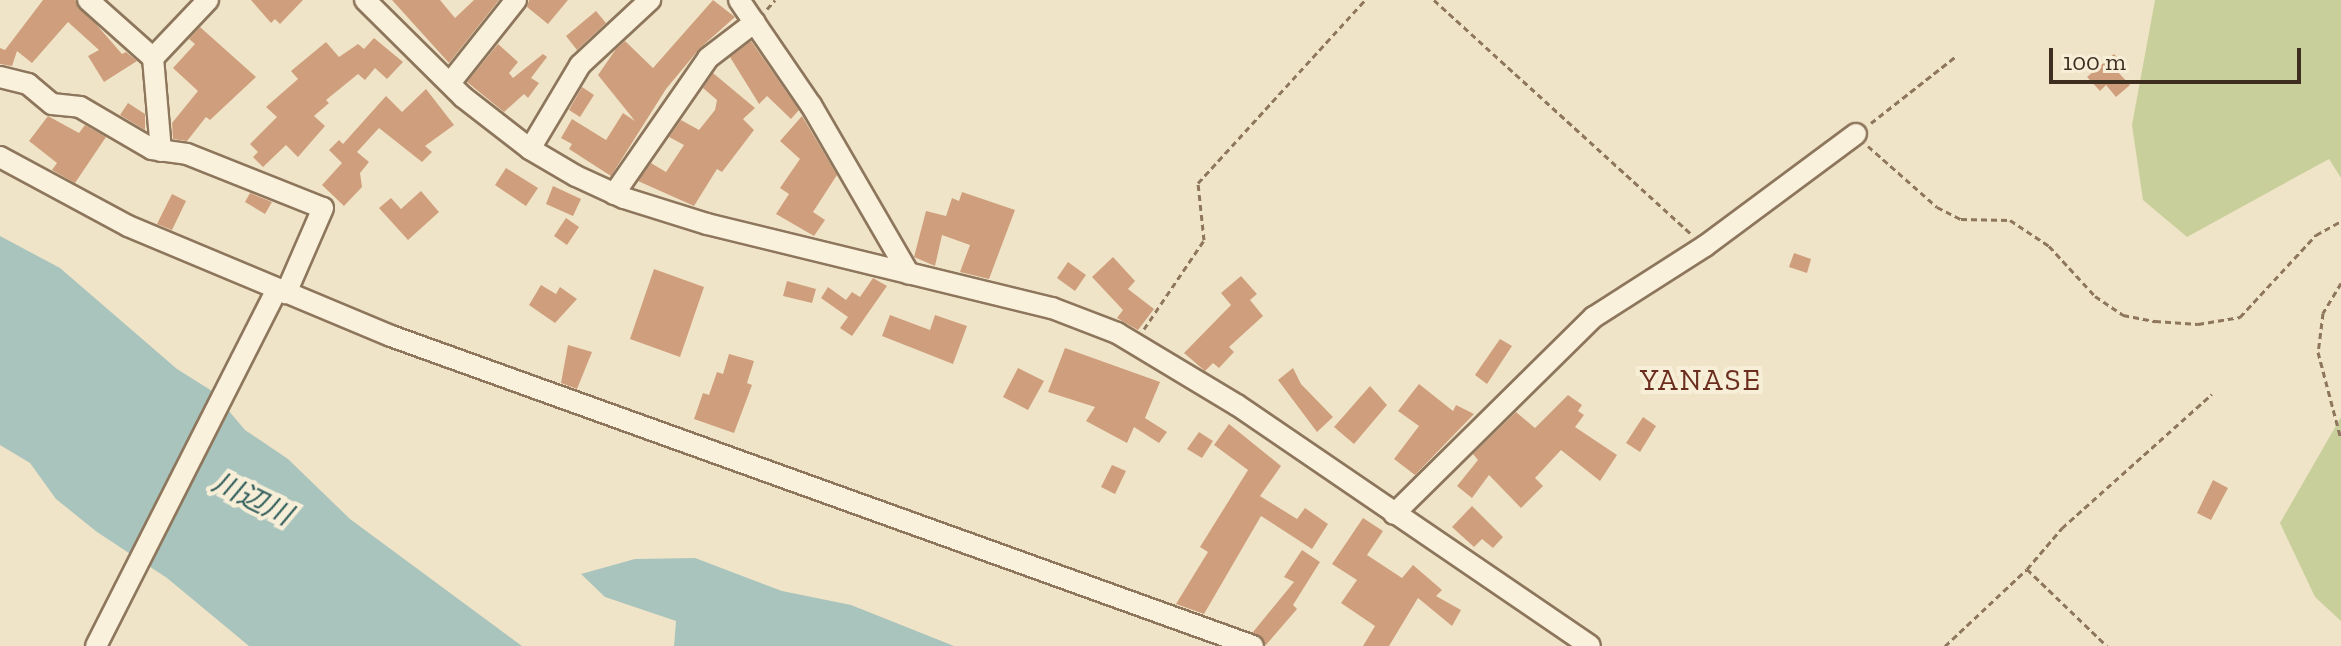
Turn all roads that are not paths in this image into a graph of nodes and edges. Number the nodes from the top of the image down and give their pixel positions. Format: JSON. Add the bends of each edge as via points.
{"nodes":[{"id":1,"x":88,"y":0,"type":"edge"},
{"id":2,"x":208,"y":0,"type":"edge"},
{"id":3,"x":365,"y":0,"type":"edge"},
{"id":4,"x":516,"y":0,"type":"edge"},
{"id":5,"x":650,"y":0,"type":"edge"},
{"id":6,"x":739,"y":0,"type":"edge"},
{"id":7,"x":755,"y":22,"type":"junction"},
{"id":8,"x":153,"y":58,"type":"junction"},
{"id":9,"x":0,"y":77,"type":"edge"},
{"id":10,"x":450,"y":83,"type":"junction"},
{"id":11,"x":1856,"y":134,"type":"road end"},
{"id":12,"x":530,"y":149,"type":"junction"},
{"id":13,"x":161,"y":151,"type":"junction"},
{"id":14,"x":0,"y":157,"type":"edge"},
{"id":15,"x":614,"y":194,"type":"junction"},
{"id":16,"x":909,"y":274,"type":"junction"},
{"id":17,"x":281,"y":291,"type":"junction"},
{"id":18,"x":1394,"y":514,"type":"junction"},
{"id":19,"x":100,"y":637,"type":"edge"},
{"id":20,"x":1253,"y":646,"type":"edge"},
{"id":21,"x":1590,"y":646,"type":"edge"}],
"edges":[{"from":1,"to":8,"type":"street"},
{"from":2,"to":8,"type":"street"},
{"from":3,"to":10,"type":"street"},
{"from":4,"to":10,"type":"street"},
{"from":5,"to":12,"type":"street","via":[[580,65]]},
{"from":6,"to":7,"type":"street"},
{"from":7,"to":15,"type":"street","via":[[708,58]]},
{"from":7,"to":16,"type":"street","via":[[861,186]]},
{"from":8,"to":13,"type":"street"},
{"from":9,"to":13,"type":"street","via":[[28,84],[52,104],[80,107]]},
{"from":10,"to":12,"type":"street"},
{"from":11,"to":18,"type":"street","via":[[1705,246],[1594,317]]},
{"from":12,"to":15,"type":"street"},
{"from":13,"to":17,"type":"street","via":[[187,154],[323,208]]},
{"from":14,"to":17,"type":"street","via":[[128,226]]},
{"from":15,"to":16,"type":"street","via":[[707,224]]},
{"from":16,"to":18,"type":"street","via":[[1052,308],[1135,342]]},
{"from":17,"to":19,"type":"street","via":[[265,311]]},
{"from":17,"to":20,"type":"street","via":[[786,480]]},
{"from":18,"to":21,"type":"street"}]}
